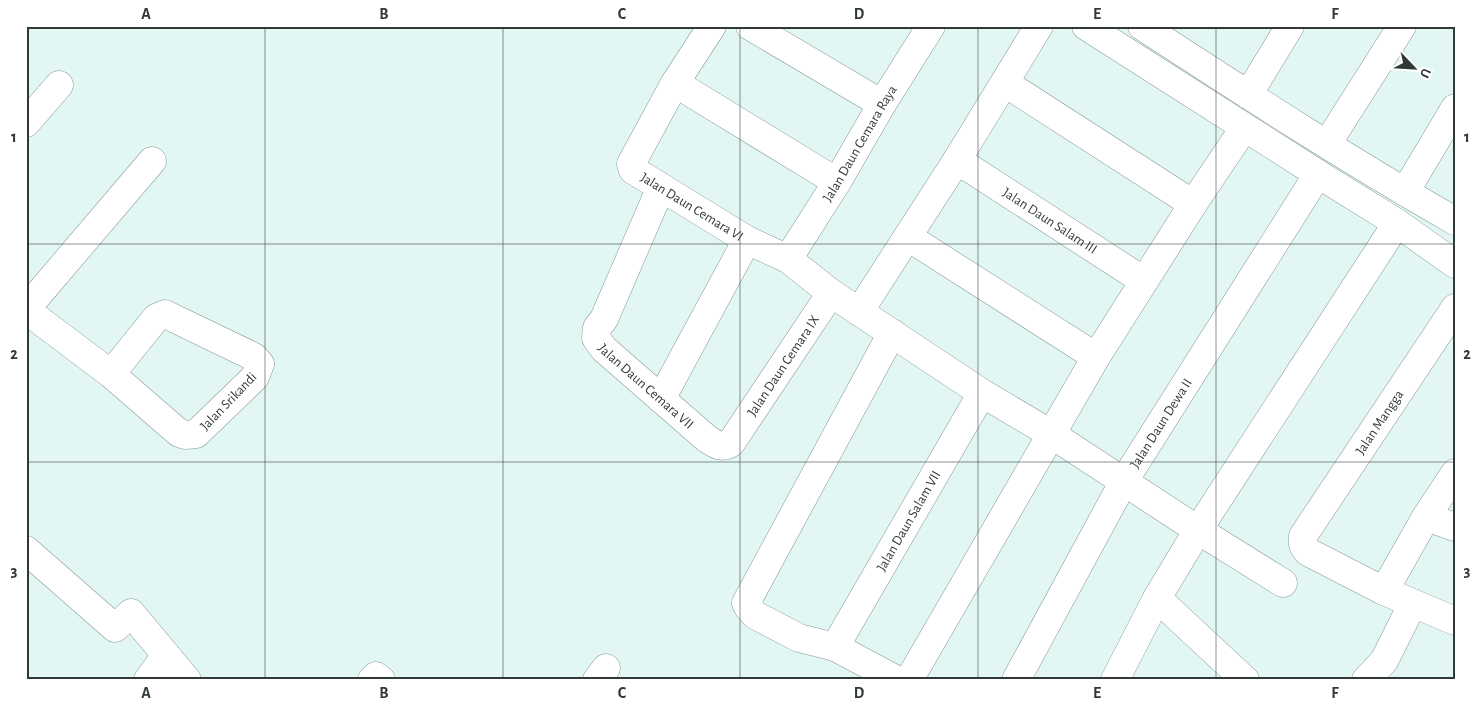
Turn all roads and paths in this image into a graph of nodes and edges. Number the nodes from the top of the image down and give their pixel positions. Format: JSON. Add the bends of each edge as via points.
{"nodes":[{"id":1,"x":712,"y":26,"type":"edge"},
{"id":2,"x":750,"y":26,"type":"edge"},
{"id":3,"x":931,"y":26,"type":"edge"},
{"id":4,"x":1039,"y":26,"type":"edge"},
{"id":5,"x":1086,"y":26,"type":"edge"},
{"id":6,"x":1142,"y":26,"type":"edge"},
{"id":7,"x":1290,"y":26,"type":"edge"},
{"id":8,"x":1402,"y":26,"type":"edge"},
{"id":9,"x":1005,"y":83,"type":"junction"},
{"id":10,"x":675,"y":84,"type":"junction"},
{"id":11,"x":59,"y":85,"type":"dead end"},
{"id":12,"x":1248,"y":95,"type":"junction"},
{"id":13,"x":882,"y":104,"type":"junction"},
{"id":14,"x":1455,"y":108,"type":"edge"},
{"id":15,"x":26,"y":123,"type":"edge"},
{"id":16,"x":1244,"y":128,"type":"junction"},
{"id":17,"x":1327,"y":144,"type":"junction"},
{"id":18,"x":152,"y":160,"type":"dead end"},
{"id":19,"x":957,"y":160,"type":"junction"},
{"id":20,"x":1318,"y":174,"type":"junction"},
{"id":21,"x":837,"y":182,"type":"junction"},
{"id":22,"x":661,"y":187,"type":"junction"},
{"id":23,"x":1405,"y":192,"type":"junction"},
{"id":24,"x":1193,"y":204,"type":"junction"},
{"id":25,"x":1455,"y":221,"type":"edge"},
{"id":26,"x":1397,"y":223,"type":"junction"},
{"id":27,"x":908,"y":237,"type":"junction"},
{"id":28,"x":747,"y":240,"type":"junction"},
{"id":29,"x":788,"y":259,"type":"junction"},
{"id":30,"x":1455,"y":264,"type":"edge"},
{"id":31,"x":1144,"y":281,"type":"junction"},
{"id":32,"x":831,"y":293,"type":"junction"},
{"id":33,"x":1455,"y":308,"type":"edge"},
{"id":34,"x":26,"y":309,"type":"edge"},
{"id":35,"x":859,"y":312,"type":"junction"},
{"id":36,"x":892,"y":333,"type":"junction"},
{"id":37,"x":1096,"y":357,"type":"junction"},
{"id":38,"x":111,"y":374,"type":"junction"},
{"id":39,"x":982,"y":394,"type":"junction"},
{"id":40,"x":662,"y":399,"type":"junction"},
{"id":41,"x":1050,"y":434,"type":"junction"},
{"id":42,"x":735,"y":438,"type":"joint"},
{"id":43,"x":1455,"y":473,"type":"edge"},
{"id":44,"x":1124,"y":481,"type":"junction"},
{"id":45,"x":1426,"y":517,"type":"junction"},
{"id":46,"x":1455,"y":527,"type":"edge"},
{"id":47,"x":1198,"y":530,"type":"junction"},
{"id":48,"x":26,"y":550,"type":"edge"},
{"id":49,"x":1283,"y":583,"type":"dead end"},
{"id":50,"x":1384,"y":591,"type":"junction"},
{"id":51,"x":1157,"y":598,"type":"junction"},
{"id":52,"x":1413,"y":603,"type":"junction"},
{"id":53,"x":1451,"y":619,"type":"edge"},
{"id":54,"x":835,"y":647,"type":"junction"},
{"id":55,"x":166,"y":655,"type":"junction"},
{"id":56,"x":1241,"y":678,"type":"edge"},
{"id":57,"x":148,"y":680,"type":"edge"},
{"id":58,"x":187,"y":680,"type":"edge"},
{"id":59,"x":372,"y":680,"type":"edge"},
{"id":60,"x":380,"y":680,"type":"edge"},
{"id":61,"x":896,"y":680,"type":"edge"},
{"id":62,"x":908,"y":680,"type":"edge"},
{"id":63,"x":1016,"y":680,"type":"edge"},
{"id":64,"x":1115,"y":680,"type":"edge"},
{"id":65,"x":1366,"y":680,"type":"edge"}],
"edges":[{"from":1,"to":10,"type":"street"},
{"from":2,"to":13,"type":"street"},
{"from":3,"to":13,"type":"street","name":"Jalan Daun Cemara Raya"},
{"from":4,"to":9,"type":"street"},
{"from":5,"to":16,"type":"street"},
{"from":6,"to":12,"type":"street"},
{"from":7,"to":12,"type":"street"},
{"from":8,"to":17,"type":"street"},
{"from":9,"to":19,"type":"street"},
{"from":9,"to":24,"type":"street"},
{"from":10,"to":21,"type":"street"},
{"from":10,"to":22,"type":"street","name":"Jalan Daun Cemara VI","via":[[631,164],[633,170]]},
{"from":11,"to":15,"type":"street"},
{"from":12,"to":17,"type":"street"},
{"from":13,"to":21,"type":"street","name":"Jalan Daun Cemara Raya"},
{"from":14,"to":23,"type":"street"},
{"from":16,"to":20,"type":"street"},
{"from":16,"to":24,"type":"street"},
{"from":17,"to":23,"type":"street"},
{"from":18,"to":34,"type":"street"},
{"from":19,"to":27,"type":"street"},
{"from":19,"to":31,"type":"street","name":"Jalan Daun Salam III"},
{"from":20,"to":26,"type":"street"},
{"from":20,"to":44,"type":"street","name":"Jalan Daun Dewa II"},
{"from":21,"to":29,"type":"street","name":"Jalan Daun Cemara Raya"},
{"from":22,"to":28,"type":"street","name":"Jalan Daun Cemara VI"},
{"from":22,"to":40,"type":"street","name":"Jalan Daun Cemara VII","via":[[604,319],[597,328],[596,338],[604,350]]},
{"from":23,"to":25,"type":"street"},
{"from":24,"to":31,"type":"street"},
{"from":26,"to":30,"type":"street"},
{"from":26,"to":47,"type":"street"},
{"from":27,"to":35,"type":"street"},
{"from":27,"to":37,"type":"street"},
{"from":28,"to":29,"type":"street","name":"Jalan Daun Cemara VI"},
{"from":28,"to":40,"type":"street"},
{"from":29,"to":32,"type":"street","name":"Jalan Daun Cemara VI"},
{"from":31,"to":37,"type":"street"},
{"from":32,"to":35,"type":"street","name":"Jalan Daun Cemara VI"},
{"from":32,"to":42,"type":"street","name":"Jalan Daun Cemara IX"},
{"from":33,"to":50,"type":"street","name":"Jalan Mangga","via":[[1304,536],[1303,545],[1308,552]]},
{"from":34,"to":38,"type":"street","name":"Jalan Srikandi"},
{"from":35,"to":36,"type":"street","name":"Jalan Daun Cemara VI"},
{"from":36,"to":39,"type":"street","name":"Jalan Daun Cemara VI"},
{"from":36,"to":54,"type":"street","via":[[746,603],[755,615],[799,638]]},
{"from":37,"to":41,"type":"street"},
{"from":38,"to":38,"type":"street","name":"Jalan Srikandi","via":[[156,318],[163,314],[254,357],[260,364],[255,377],[196,434],[185,435]]},
{"from":39,"to":41,"type":"street","name":"Jalan Daun Cemara VI"},
{"from":39,"to":54,"type":"street","name":"Jalan Daun Salam VII"},
{"from":40,"to":42,"type":"street","name":"Jalan Daun Cemara VII","via":[[715,444],[726,446]]},
{"from":41,"to":44,"type":"street","name":"Jalan Daun Cemara VI"},
{"from":41,"to":62,"type":"street"},
{"from":43,"to":45,"type":"street"},
{"from":44,"to":47,"type":"street","name":"Jalan Daun Cemara VI"},
{"from":44,"to":63,"type":"street","name":"Jalan Daun Dewa II"},
{"from":45,"to":46,"type":"street"},
{"from":45,"to":50,"type":"street"},
{"from":47,"to":49,"type":"street","name":"Jalan Daun Cemara VI"},
{"from":47,"to":51,"type":"street"},
{"from":48,"to":55,"type":"street","via":[[115,628],[131,613]]},
{"from":50,"to":52,"type":"street"},
{"from":51,"to":56,"type":"street"},
{"from":51,"to":64,"type":"street"},
{"from":52,"to":53,"type":"street"},
{"from":52,"to":65,"type":"street","via":[[1384,660]]},
{"from":54,"to":61,"type":"street"},
{"from":55,"to":57,"type":"street"},
{"from":55,"to":58,"type":"street"},
{"from":59,"to":60,"type":"street","via":[[376,676]]}]}
